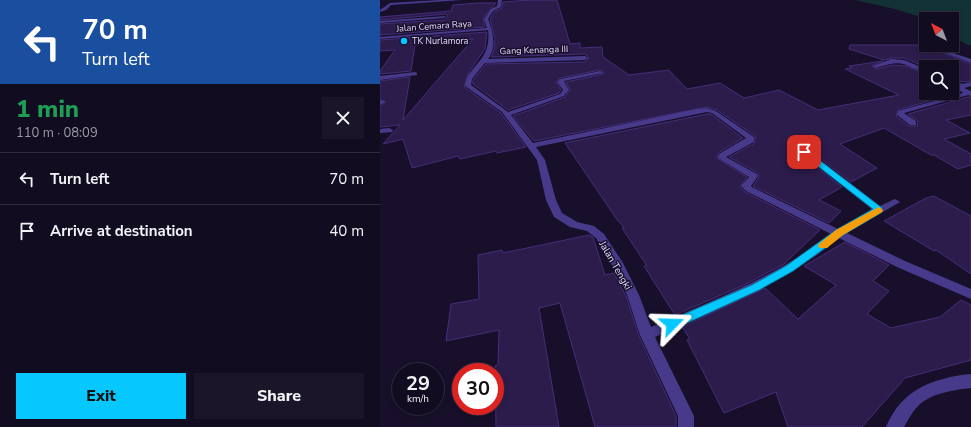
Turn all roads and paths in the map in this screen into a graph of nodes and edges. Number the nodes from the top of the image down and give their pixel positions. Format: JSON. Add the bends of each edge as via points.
{"nodes":[{"id":1,"x":460,"y":0,"type":"edge"},
{"id":2,"x":501,"y":0,"type":"edge"},
{"id":3,"x":428,"y":2,"type":"junction"},
{"id":4,"x":424,"y":7,"type":"dead end"},
{"id":5,"x":380,"y":11,"type":"edge"},
{"id":6,"x":444,"y":17,"type":"dead end"},
{"id":7,"x":380,"y":22,"type":"edge"},
{"id":8,"x":489,"y":30,"type":"junction"},
{"id":9,"x":380,"y":38,"type":"edge"},
{"id":10,"x":947,"y":52,"type":"edge"},
{"id":11,"x":585,"y":58,"type":"dead end"},
{"id":12,"x":484,"y":61,"type":"junction"},
{"id":13,"x":971,"y":61,"type":"edge"},
{"id":14,"x":876,"y":66,"type":"dead end"},
{"id":15,"x":919,"y":68,"type":"edge"},
{"id":16,"x":600,"y":73,"type":"dead end"},
{"id":17,"x":414,"y":74,"type":"dead end"},
{"id":18,"x":380,"y":78,"type":"edge"},
{"id":19,"x":971,"y":84,"type":"edge"},
{"id":20,"x":959,"y":85,"type":"edge"},
{"id":21,"x":962,"y":86,"type":"junction"},
{"id":22,"x":970,"y":94,"type":"edge"},
{"id":23,"x":508,"y":114,"type":"junction"},
{"id":24,"x":913,"y":123,"type":"dead end"},
{"id":25,"x":389,"y":130,"type":"dead end"},
{"id":26,"x":380,"y":131,"type":"edge"},
{"id":27,"x":530,"y":146,"type":"junction"},
{"id":28,"x":804,"y":152,"type":"dead end"},
{"id":29,"x":895,"y":202,"type":"dead end"},
{"id":30,"x":879,"y":210,"type":"junction"},
{"id":31,"x":840,"y":232,"type":"junction"},
{"id":32,"x":971,"y":294,"type":"edge"},
{"id":33,"x":647,"y":335,"type":"junction"},
{"id":34,"x":971,"y":381,"type":"edge"},
{"id":35,"x":686,"y":427,"type":"edge"},
{"id":36,"x":894,"y":427,"type":"edge"}],
"edges":[{"from":1,"to":3,"type":"street"},
{"from":2,"to":8,"type":"street","name":"Jalan Tengki","via":[[499,6],[492,10],[486,19]]},
{"from":3,"to":4,"type":"street"},
{"from":3,"to":5,"type":"street","via":[[390,4]]},
{"from":6,"to":7,"type":"street"},
{"from":8,"to":9,"type":"street","name":"Jalan Cemara Raya"},
{"from":8,"to":12,"type":"street","name":"Jalan Tengki","via":[[489,54]]},
{"from":10,"to":13,"type":"street"},
{"from":11,"to":12,"type":"street","name":"Gang Kenanga III"},
{"from":12,"to":23,"type":"street","name":"Jalan Tengki","via":[[469,79],[468,86]]},
{"from":14,"to":15,"type":"street","via":[[894,59]]},
{"from":16,"to":23,"type":"street","via":[[562,80],[560,82],[566,90],[562,95]]},
{"from":17,"to":18,"type":"street"},
{"from":19,"to":21,"type":"street"},
{"from":20,"to":21,"type":"street"},
{"from":21,"to":22,"type":"street","via":[[962,90]]},
{"from":22,"to":24,"type":"street","via":[[900,112]]},
{"from":23,"to":27,"type":"street","name":"Jalan Tengki"},
{"from":25,"to":26,"type":"street"},
{"from":27,"to":31,"type":"street","via":[[707,110],[714,112],[750,137],[751,140],[722,156],[754,176],[746,186],[749,189]]},
{"from":27,"to":33,"type":"street","name":"Jalan Tengki","via":[[541,160],[551,200],[558,215],[574,225],[590,228],[600,236],[633,295]]},
{"from":28,"to":30,"type":"street"},
{"from":29,"to":30,"type":"street"},
{"from":30,"to":31,"type":"street"},
{"from":31,"to":32,"type":"street","via":[[901,264]]},
{"from":31,"to":33,"type":"street","via":[[789,268],[756,287]]},
{"from":33,"to":35,"type":"street","name":"Jalan Tengki","via":[[681,403],[686,416]]},
{"from":34,"to":36,"type":"street","via":[[924,394],[914,400]]}]}
